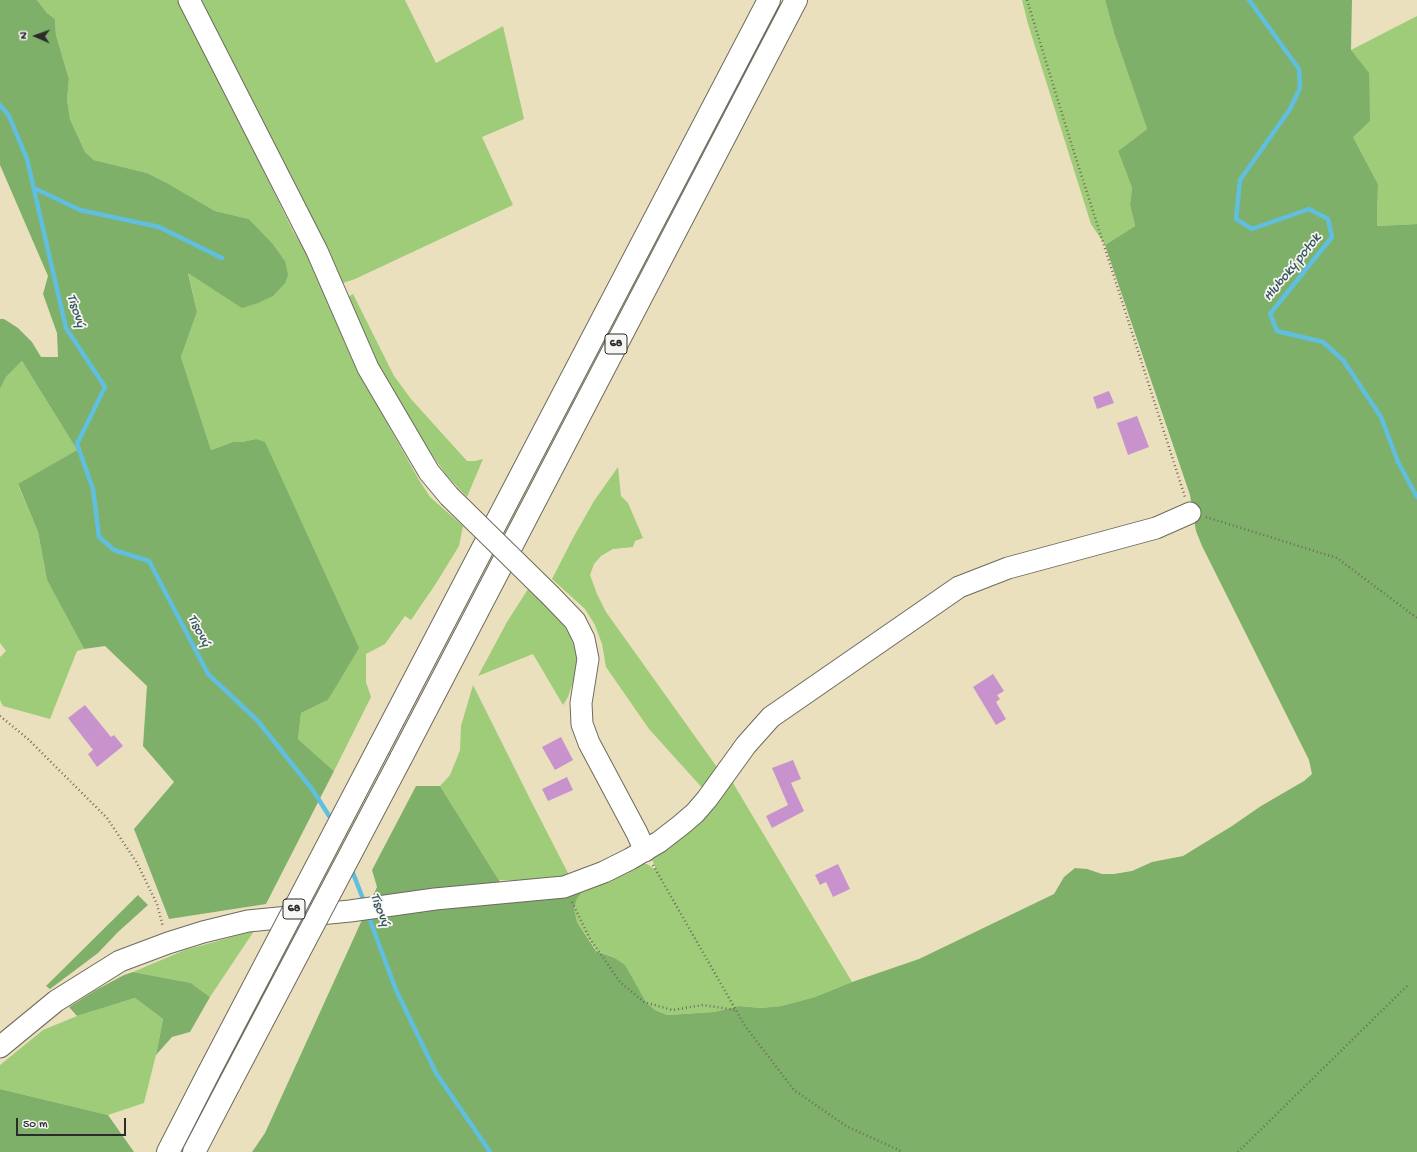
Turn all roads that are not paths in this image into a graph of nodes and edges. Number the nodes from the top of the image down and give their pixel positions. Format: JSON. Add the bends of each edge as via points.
{"nodes":[{"id":1,"x":189,"y":0,"type":"edge"},
{"id":2,"x":769,"y":0,"type":"edge"},
{"id":3,"x":796,"y":0,"type":"edge"},
{"id":4,"x":1190,"y":513,"type":"road end"},
{"id":5,"x":645,"y":851,"type":"junction"},
{"id":6,"x":0,"y":1047,"type":"edge"},
{"id":7,"x":168,"y":1152,"type":"edge"},
{"id":8,"x":194,"y":1152,"type":"edge"}],
"edges":[{"from":1,"to":5,"type":"street","bridge":true,"via":[[317,251],[368,368],[429,472],[449,496],[575,621],[584,639],[588,659],[580,703],[582,724],[589,743]]},
{"from":2,"to":7,"type":"highway","number":"68","bridge":true},
{"from":3,"to":8,"type":"highway","number":"68","bridge":true},
{"from":4,"to":5,"type":"street","via":[[1156,528],[1008,568],[960,587],[771,717],[746,745],[695,813]]},
{"from":5,"to":6,"type":"street","via":[[604,872],[564,887],[248,921],[203,932],[120,961],[56,1001]]}]}
